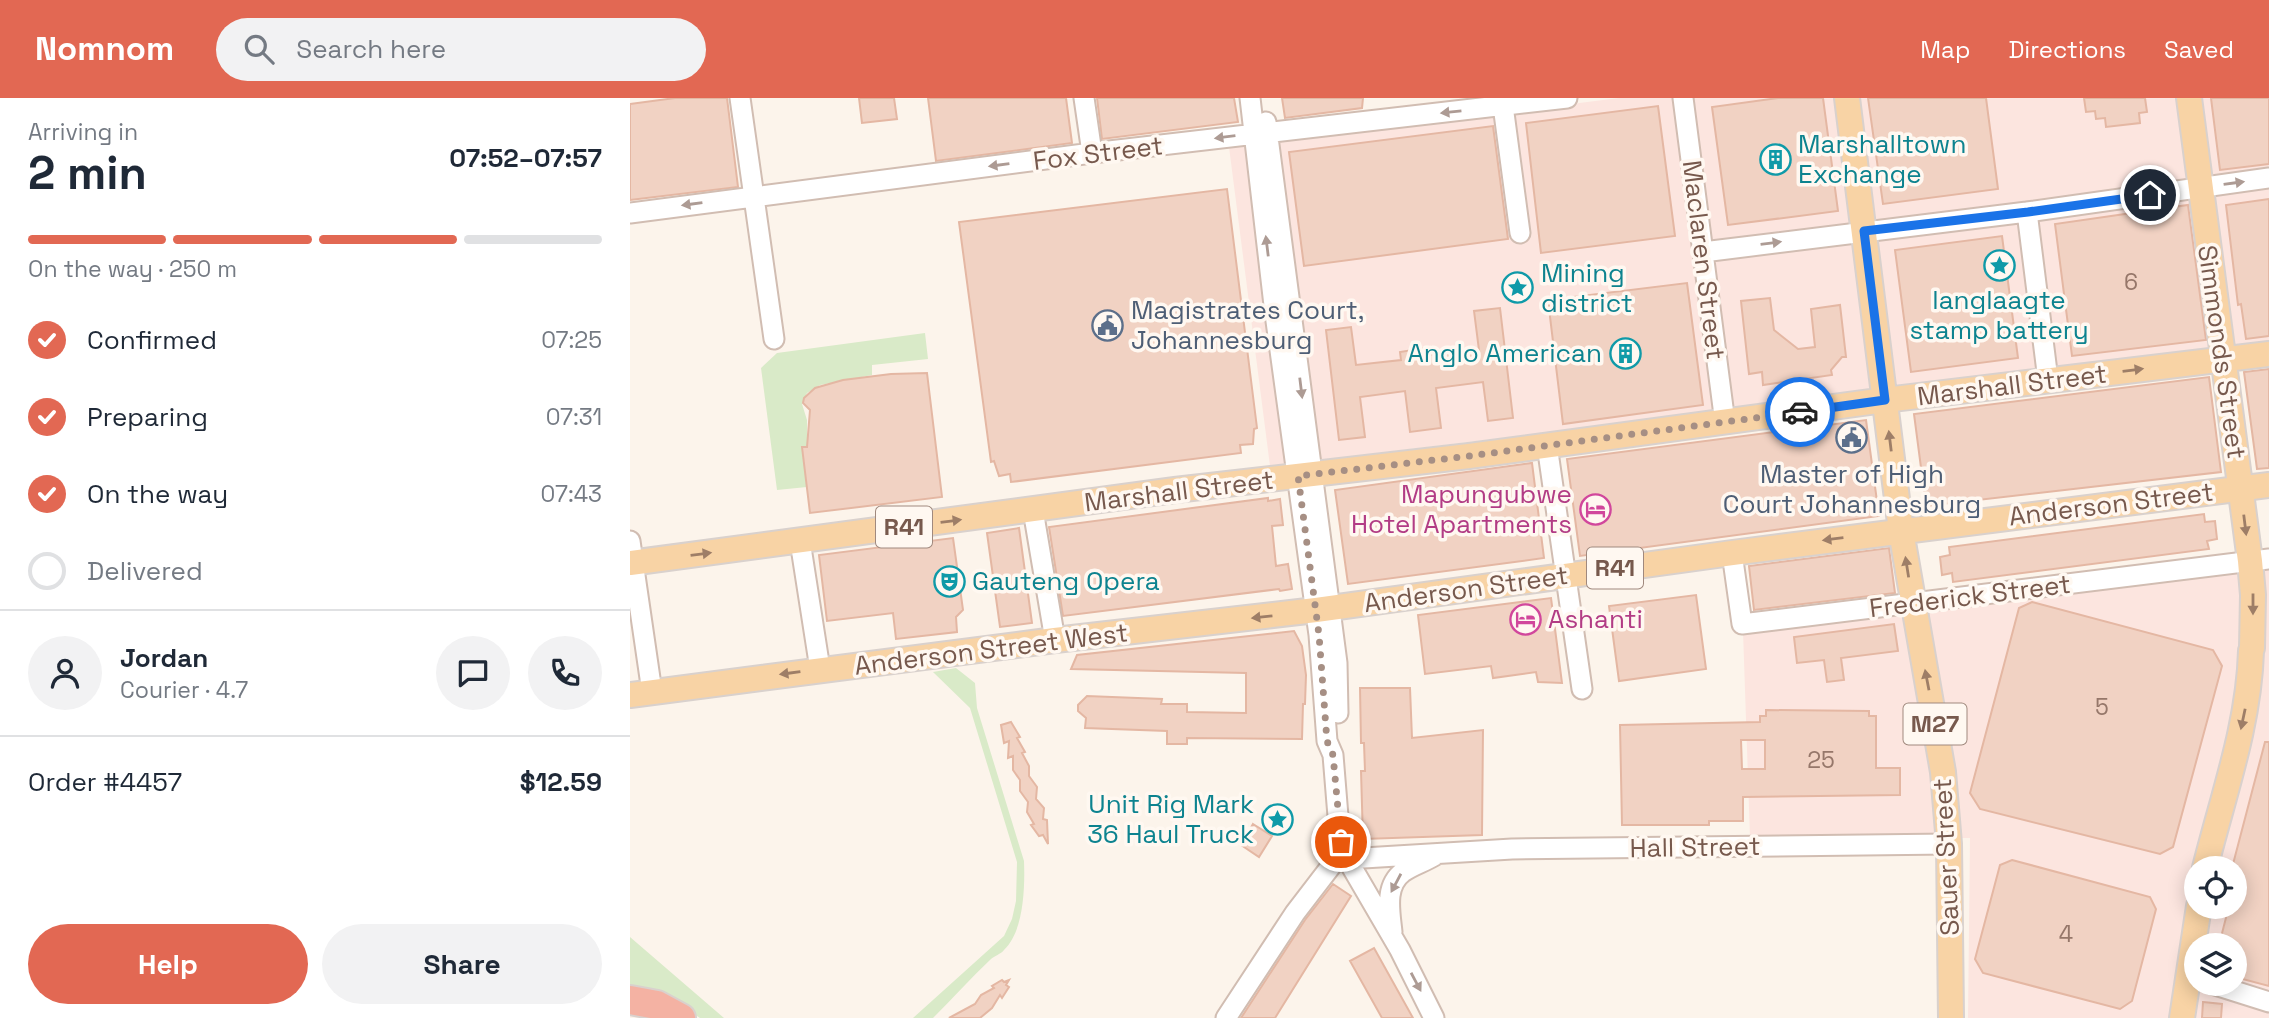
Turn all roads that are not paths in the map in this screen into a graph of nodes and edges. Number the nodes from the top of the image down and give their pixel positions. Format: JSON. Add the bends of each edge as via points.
{"nodes":[{"id":1,"x":740,"y":98,"type":"edge"},
{"id":2,"x":1084,"y":98,"type":"edge"},
{"id":3,"x":1250,"y":98,"type":"edge"},
{"id":4,"x":1263,"y":98,"type":"edge"},
{"id":5,"x":1567,"y":98,"type":"edge"},
{"id":6,"x":1683,"y":98,"type":"edge"},
{"id":7,"x":1847,"y":98,"type":"edge"},
{"id":8,"x":2189,"y":98,"type":"edge"},
{"id":9,"x":1502,"y":102,"type":"edge"},
{"id":10,"x":1260,"y":133,"type":"junction"},
{"id":11,"x":1092,"y":153,"type":"junction"},
{"id":12,"x":2269,"y":178,"type":"edge"},
{"id":13,"x":2200,"y":188,"type":"junction"},
{"id":14,"x":754,"y":196,"type":"junction"},
{"id":15,"x":2028,"y":212,"type":"junction"},
{"id":16,"x":630,"y":213,"type":"edge"},
{"id":17,"x":1864,"y":231,"type":"junction"},
{"id":18,"x":1520,"y":233,"type":"dead end"},
{"id":19,"x":1703,"y":252,"type":"junction"},
{"id":20,"x":774,"y":340,"type":"dead end"},
{"id":21,"x":2269,"y":354,"type":"edge"},
{"id":22,"x":2223,"y":359,"type":"junction"},
{"id":23,"x":2048,"y":380,"type":"junction"},
{"id":24,"x":1885,"y":400,"type":"junction"},
{"id":25,"x":1725,"y":423,"type":"junction"},
{"id":26,"x":1547,"y":445,"type":"junction"},
{"id":27,"x":1305,"y":475,"type":"junction"},
{"id":28,"x":2269,"y":485,"type":"edge"},
{"id":29,"x":2240,"y":488,"type":"junction"},
{"id":30,"x":1033,"y":510,"type":"junction"},
{"id":31,"x":1901,"y":530,"type":"junction"},
{"id":32,"x":800,"y":541,"type":"junction"},
{"id":33,"x":1732,"y":552,"type":"junction"},
{"id":34,"x":631,"y":555,"type":"edge"},
{"id":35,"x":2259,"y":560,"type":"edge"},
{"id":36,"x":1565,"y":575,"type":"junction"},
{"id":37,"x":1912,"y":604,"type":"junction"},
{"id":38,"x":1323,"y":609,"type":"junction"},
{"id":39,"x":1055,"y":640,"type":"junction"},
{"id":40,"x":820,"y":669,"type":"junction"},
{"id":41,"x":1581,"y":689,"type":"dead end"},
{"id":42,"x":641,"y":693,"type":"edge"},
{"id":43,"x":1949,"y":844,"type":"junction"},
{"id":44,"x":1441,"y":852,"type":"junction"},
{"id":45,"x":1344,"y":856,"type":"junction"},
{"id":46,"x":2208,"y":856,"type":"edge"},
{"id":47,"x":1393,"y":939,"type":"junction"},
{"id":48,"x":2247,"y":995,"type":"edge"},
{"id":49,"x":2187,"y":996,"type":"edge"},
{"id":50,"x":630,"y":1000,"type":"edge"},
{"id":51,"x":2269,"y":1002,"type":"edge"},
{"id":52,"x":681,"y":1018,"type":"edge"},
{"id":53,"x":1226,"y":1018,"type":"edge"},
{"id":54,"x":1434,"y":1018,"type":"edge"},
{"id":55,"x":1951,"y":1018,"type":"edge"},
{"id":56,"x":2182,"y":1018,"type":"edge"}],
"edges":[{"from":1,"to":14,"type":"street"},
{"from":2,"to":11,"type":"street"},
{"from":3,"to":10,"type":"street"},
{"from":4,"to":10,"type":"street"},
{"from":5,"to":9,"type":"street","name":"Fox Street"},
{"from":6,"to":19,"type":"street","name":"Maclaren Street"},
{"from":7,"to":17,"type":"main road","number":"M27"},
{"from":8,"to":13,"type":"main road","name":"Simmonds Street"},
{"from":9,"to":10,"type":"street","name":"Fox Street","one_way":true},
{"from":9,"to":18,"type":"street"},
{"from":10,"to":11,"type":"street","name":"Fox Street","one_way":true},
{"from":10,"to":27,"type":"street"},
{"from":11,"to":14,"type":"street","name":"Fox Street","one_way":true},
{"from":13,"to":12,"type":"street","one_way":true},
{"from":13,"to":15,"type":"street"},
{"from":13,"to":22,"type":"main road","name":"Simmonds Street"},
{"from":14,"to":16,"type":"street","name":"Fox Street","one_way":true},
{"from":14,"to":20,"type":"street"},
{"from":15,"to":17,"type":"street"},
{"from":15,"to":23,"type":"street"},
{"from":19,"to":17,"type":"street","one_way":true},
{"from":17,"to":24,"type":"main road","number":"M27"},
{"from":19,"to":25,"type":"street","name":"Maclaren Street"},
{"from":21,"to":22,"type":"main road","name":"Marshall Street"},
{"from":23,"to":22,"type":"main road","name":"Marshall Street","number":"R41","one_way":true},
{"from":22,"to":29,"type":"main road","name":"Simmonds Street"},
{"from":23,"to":24,"type":"main road","name":"Marshall Street","number":"R41"},
{"from":24,"to":25,"type":"main road","name":"Marshall Street","number":"R41"},
{"from":31,"to":24,"type":"main road","number":"M27","one_way":true},
{"from":25,"to":26,"type":"main road","name":"Marshall Street","number":"R41"},
{"from":26,"to":27,"type":"main road","name":"Marshall Street","number":"R41"},
{"from":26,"to":36,"type":"street"},
{"from":27,"to":30,"type":"main road","name":"Marshall Street","number":"R41"},
{"from":27,"to":38,"type":"street"},
{"from":28,"to":29,"type":"main road","name":"Anderson Street"},
{"from":29,"to":31,"type":"main road","name":"Anderson Street","number":"R41"},
{"from":29,"to":35,"type":"main road","name":"Simmonds Street","one_way":true},
{"from":32,"to":30,"type":"main road","name":"Marshall Street","number":"R41","one_way":true},
{"from":30,"to":39,"type":"street"},
{"from":31,"to":33,"type":"main road","name":"Anderson Street","number":"R41","one_way":true},
{"from":37,"to":31,"type":"main road","name":"Sauer Street","number":"M27","one_way":true},
{"from":34,"to":32,"type":"main road","name":"Marshall Street","number":"R41","one_way":true},
{"from":32,"to":40,"type":"street"},
{"from":33,"to":36,"type":"main road","name":"Anderson Street","number":"R41"},
{"from":33,"to":37,"type":"street","name":"Frederick Street","via":[[1742,624]]},
{"from":34,"to":42,"type":"street"},
{"from":35,"to":37,"type":"street","name":"Frederick Street"},
{"from":35,"to":46,"type":"main road","name":"Simmonds Street","one_way":true,"via":[[2247,699]]},
{"from":36,"to":38,"type":"main road","name":"Anderson Street","number":"R41"},
{"from":36,"to":41,"type":"street"},
{"from":43,"to":37,"type":"main road","name":"Sauer Street","number":"M27","one_way":true,"via":[[1943,772]]},
{"from":38,"to":39,"type":"main road","name":"Anderson Street West","number":"R41","one_way":true},
{"from":38,"to":45,"type":"street","via":[[1337,663],[1339,740],[1333,755]]},
{"from":39,"to":40,"type":"main road","name":"Anderson Street West","number":"R41"},
{"from":40,"to":42,"type":"main road","name":"Anderson Street West","number":"R41","one_way":true},
{"from":43,"to":44,"type":"street","name":"Hall Street"},
{"from":43,"to":55,"type":"main road","name":"Sauer Street","number":"M27"},
{"from":44,"to":45,"type":"street","name":"Hall Street"},
{"from":44,"to":47,"type":"street","name":"Hall Street","one_way":true,"via":[[1403,872],[1394,883],[1390,901]]},
{"from":45,"to":47,"type":"street"},
{"from":45,"to":53,"type":"street","via":[[1296,913]]},
{"from":47,"to":54,"type":"street","one_way":true},
{"from":48,"to":51,"type":"street"},
{"from":49,"to":56,"type":"main road"},
{"from":50,"to":52,"type":"highway","via":[[657,1005]]}]}
